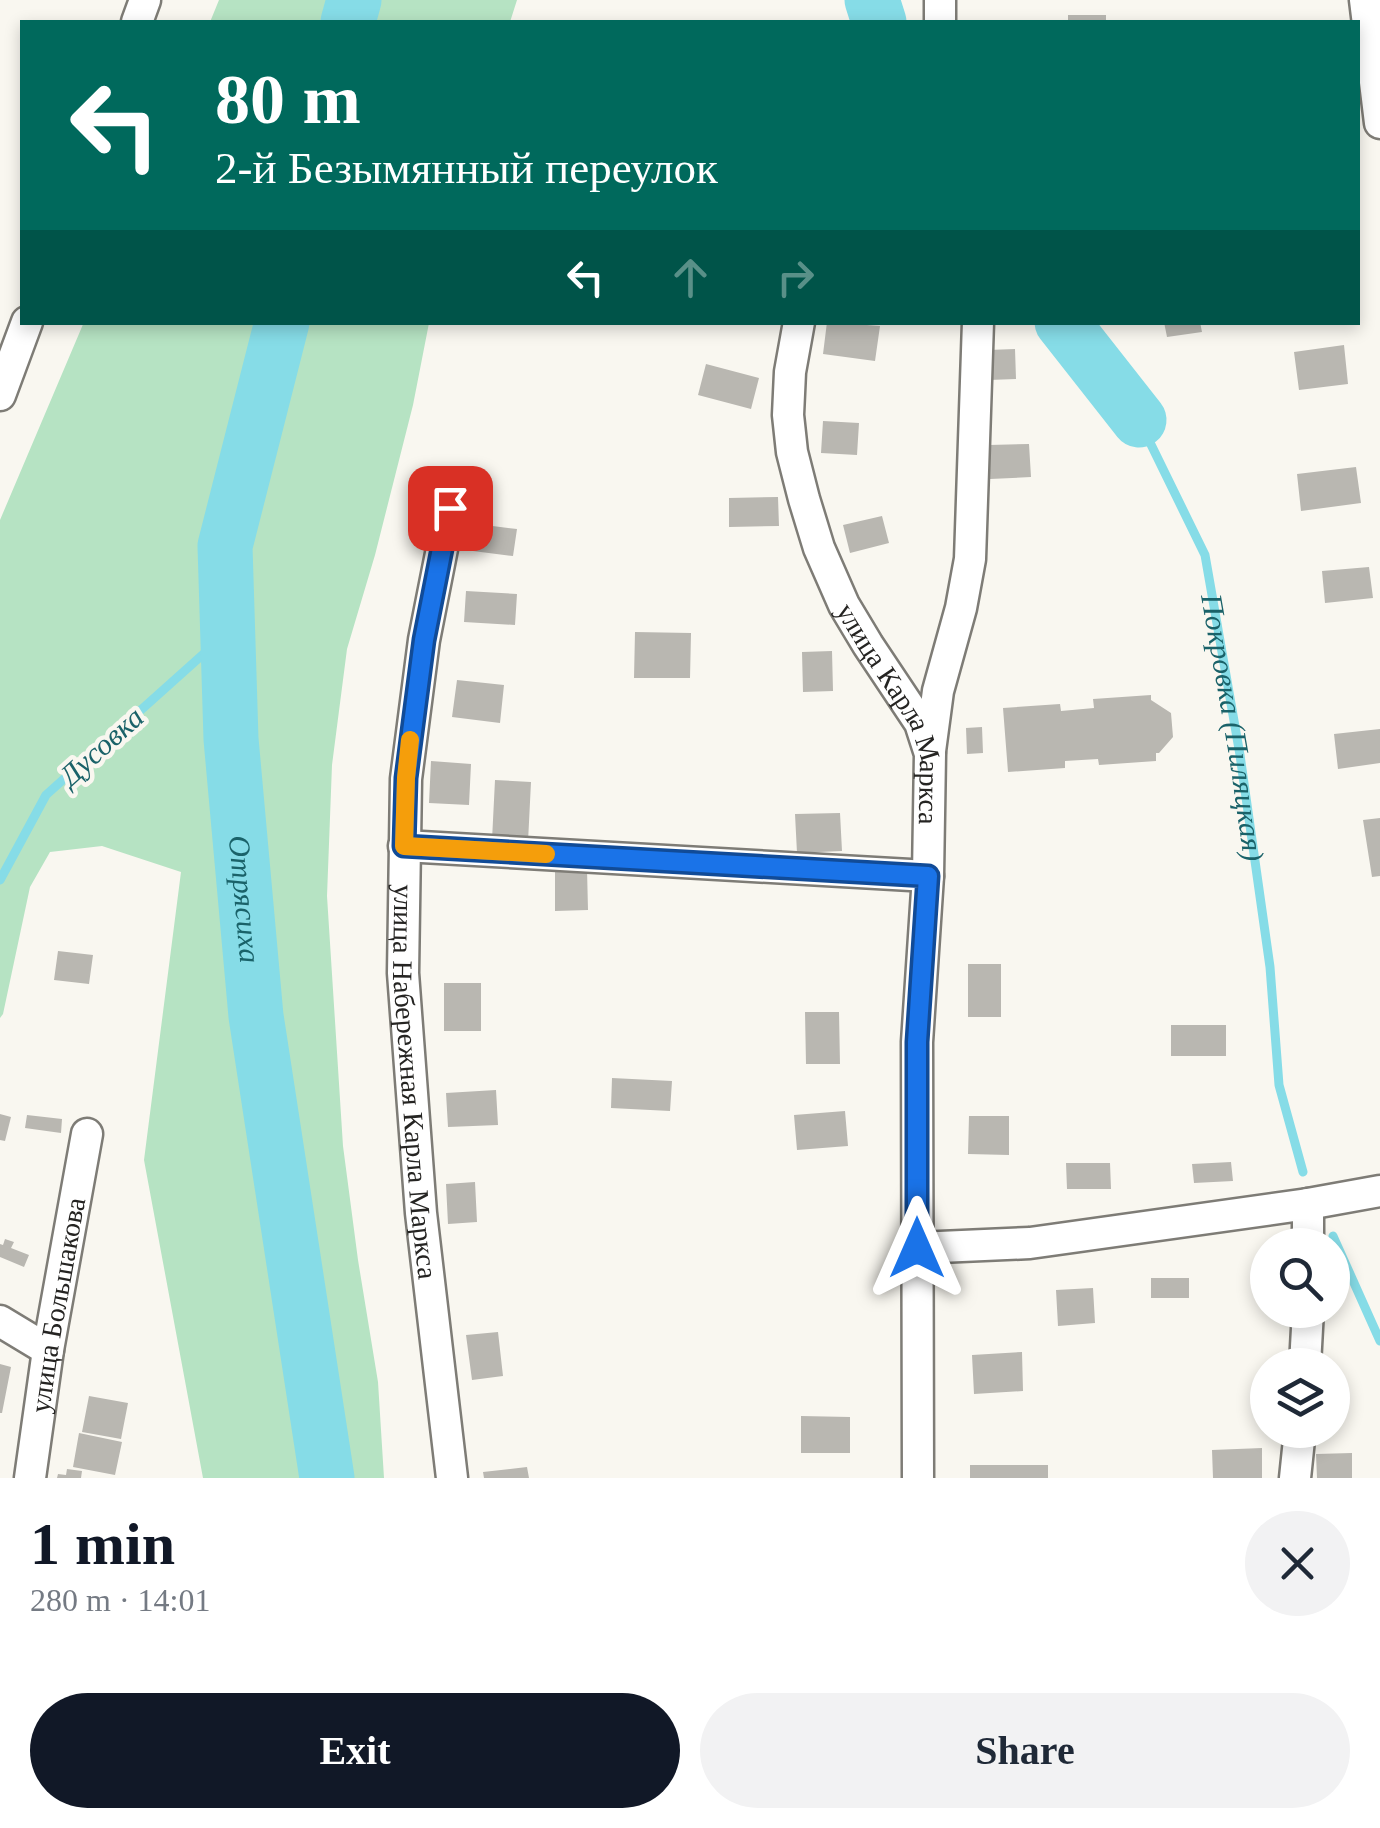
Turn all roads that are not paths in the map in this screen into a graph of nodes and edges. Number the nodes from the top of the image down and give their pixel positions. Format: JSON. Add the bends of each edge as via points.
{"nodes":[{"id":1,"x":1365,"y":0,"type":"edge"},
{"id":2,"x":1380,"y":122,"type":"edge"},
{"id":3,"x":26,"y":325,"type":"edge"},
{"id":4,"x":798,"y":325,"type":"edge"},
{"id":5,"x":978,"y":325,"type":"edge"},
{"id":6,"x":0,"y":395,"type":"edge"},
{"id":7,"x":450,"y":508,"type":"dead end"},
{"id":8,"x":930,"y":754,"type":"junction"},
{"id":9,"x":404,"y":846,"type":"junction"},
{"id":10,"x":928,"y":876,"type":"junction"},
{"id":11,"x":88,"y":1134,"type":"dead end"},
{"id":12,"x":1380,"y":1191,"type":"edge"},
{"id":13,"x":1308,"y":1204,"type":"junction"},
{"id":14,"x":1308,"y":1228,"type":"edge"},
{"id":15,"x":917,"y":1248,"type":"junction"},
{"id":16,"x":0,"y":1321,"type":"edge"},
{"id":17,"x":48,"y":1350,"type":"junction"},
{"id":18,"x":1298,"y":1448,"type":"edge"},
{"id":19,"x":30,"y":1478,"type":"edge"},
{"id":20,"x":452,"y":1478,"type":"edge"},
{"id":21,"x":918,"y":1478,"type":"edge"},
{"id":22,"x":1295,"y":1478,"type":"edge"}],
"edges":[{"from":1,"to":2,"type":"street"},
{"from":3,"to":6,"type":"street"},
{"from":4,"to":8,"type":"street","name":"улица Карла Маркса","via":[[788,414],[819,548],[844,605],[920,723]]},
{"from":5,"to":8,"type":"street","via":[[970,559]]},
{"from":7,"to":9,"type":"street","name":"улица Набережная Карла Маркса","via":[[424,640]]},
{"from":8,"to":10,"type":"street","name":"улица Карла Маркса"},
{"from":9,"to":10,"type":"street"},
{"from":9,"to":20,"type":"street","name":"улица Набережная Карла Маркса","via":[[410,1086]]},
{"from":10,"to":15,"type":"street","name":"улица Карла Маркса","via":[[917,1042]]},
{"from":11,"to":17,"type":"street","name":"улица Большакова"},
{"from":12,"to":13,"type":"street"},
{"from":13,"to":14,"type":"street"},
{"from":13,"to":15,"type":"street","via":[[1030,1244]]},
{"from":15,"to":21,"type":"street","name":"улица Карла Маркса"},
{"from":16,"to":17,"type":"street"},
{"from":17,"to":19,"type":"street","name":"улица Большакова"},
{"from":18,"to":22,"type":"street"}]}
